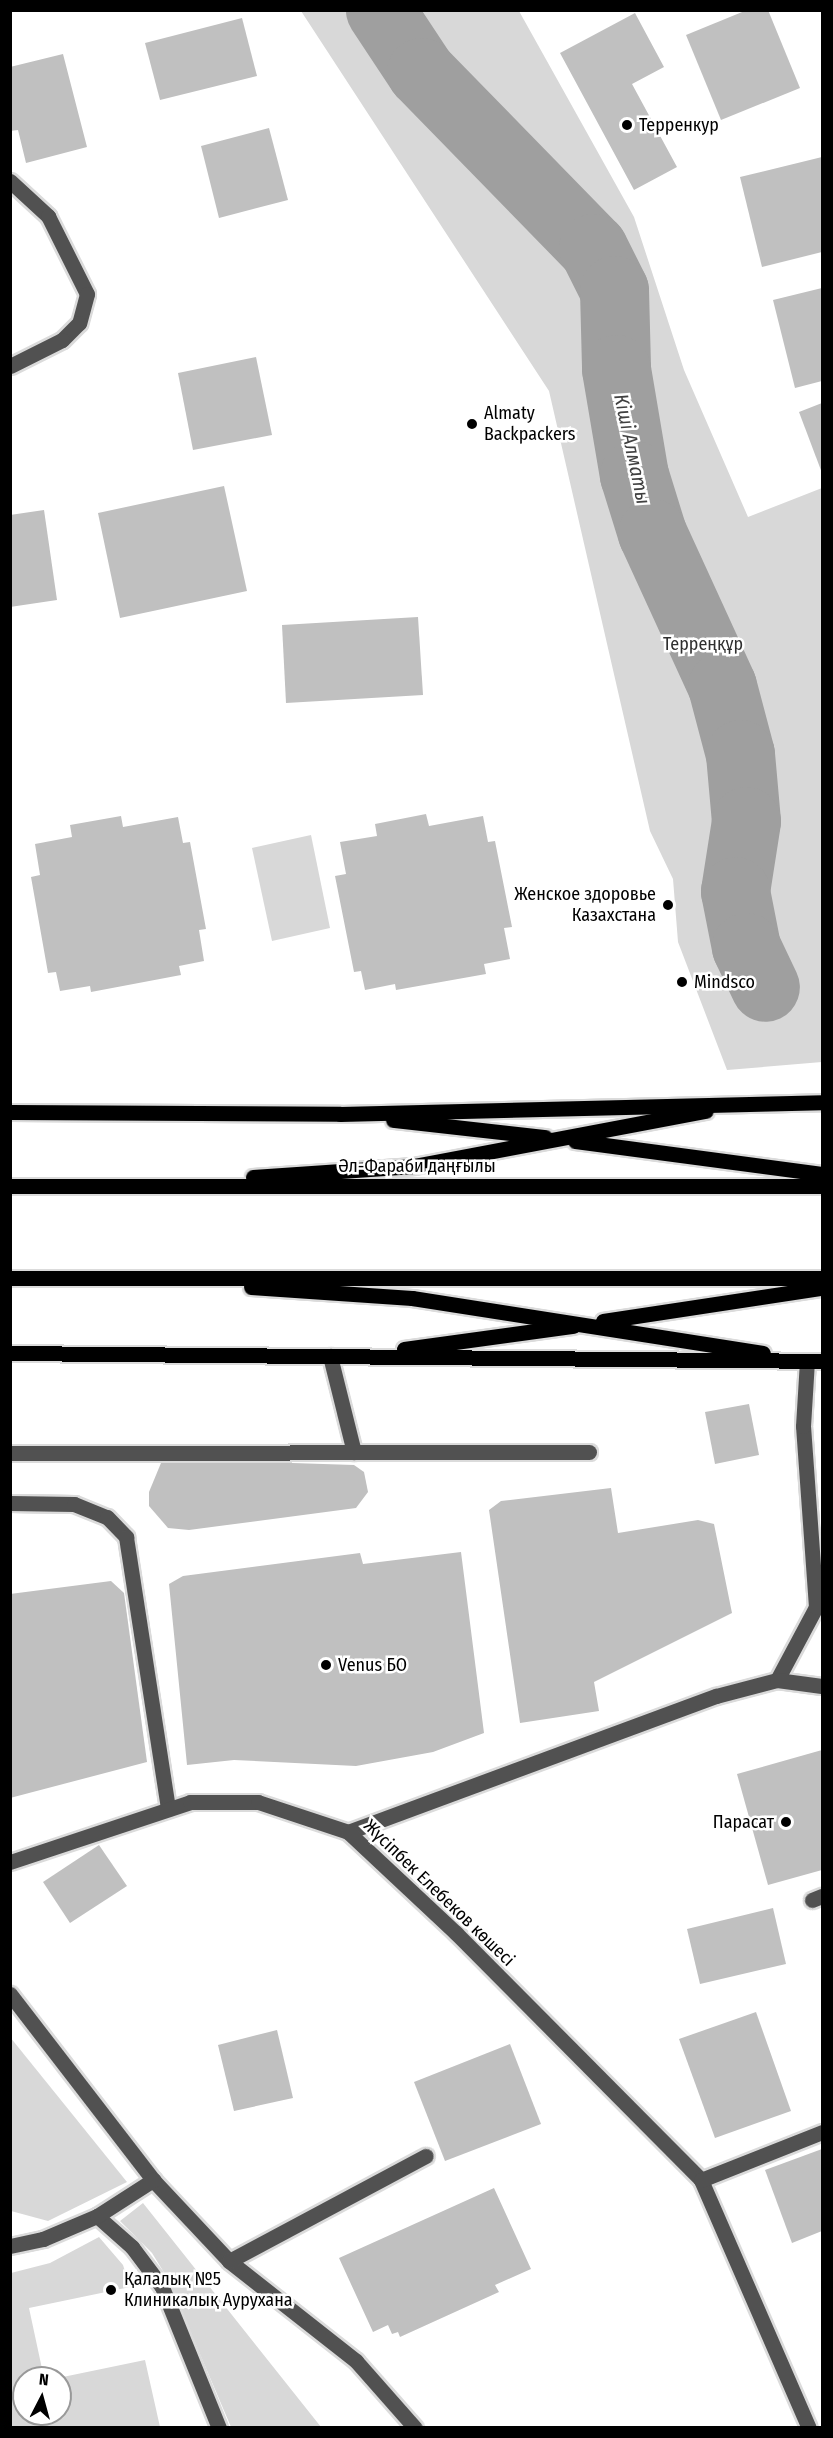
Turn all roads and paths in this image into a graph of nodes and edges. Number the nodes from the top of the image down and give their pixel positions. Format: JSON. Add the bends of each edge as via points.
{"nodes":[{"id":1,"x":10,"y":181,"type":"edge"},
{"id":2,"x":10,"y":366,"type":"edge"},
{"id":3,"x":752,"y":1102,"type":"junction"},
{"id":4,"x":822,"y":1102,"type":"edge"},
{"id":5,"x":10,"y":1112,"type":"edge"},
{"id":6,"x":340,"y":1114,"type":"junction"},
{"id":7,"x":560,"y":1139,"type":"junction"},
{"id":8,"x":822,"y":1174,"type":"edge"},
{"id":9,"x":10,"y":1185,"type":"edge"},
{"id":10,"x":118,"y":1186,"type":"junction"},
{"id":11,"x":822,"y":1186,"type":"edge"},
{"id":12,"x":10,"y":1278,"type":"edge"},
{"id":13,"x":120,"y":1278,"type":"junction"},
{"id":14,"x":822,"y":1278,"type":"edge"},
{"id":15,"x":822,"y":1288,"type":"edge"},
{"id":16,"x":591,"y":1323,"type":"junction"},
{"id":17,"x":10,"y":1353,"type":"edge"},
{"id":18,"x":330,"y":1356,"type":"junction"},
{"id":19,"x":815,"y":1361,"type":"edge"},
{"id":20,"x":354,"y":1452,"type":"junction"},
{"id":21,"x":588,"y":1452,"type":"dead end"},
{"id":22,"x":10,"y":1453,"type":"edge"},
{"id":23,"x":10,"y":1503,"type":"edge"},
{"id":24,"x":777,"y":1680,"type":"junction"},
{"id":25,"x":822,"y":1686,"type":"edge"},
{"id":26,"x":168,"y":1809,"type":"junction"},
{"id":27,"x":348,"y":1832,"type":"junction"},
{"id":28,"x":10,"y":1862,"type":"edge"},
{"id":29,"x":10,"y":1994,"type":"edge"},
{"id":30,"x":822,"y":2132,"type":"edge"},
{"id":31,"x":426,"y":2156,"type":"dead end"},
{"id":32,"x":153,"y":2180,"type":"junction"},
{"id":33,"x":701,"y":2180,"type":"junction"},
{"id":34,"x":97,"y":2216,"type":"junction"},
{"id":35,"x":10,"y":2246,"type":"edge"},
{"id":36,"x":230,"y":2261,"type":"junction"},
{"id":37,"x":219,"y":2427,"type":"edge"},
{"id":38,"x":415,"y":2427,"type":"edge"},
{"id":39,"x":809,"y":2427,"type":"edge"}],
"edges":[{"from":1,"to":2,"type":"street","via":[[48,216],[87,294],[79,323],[62,340]]},
{"from":3,"to":4,"type":"main road"},
{"from":3,"to":6,"type":"main road"},
{"from":3,"to":7,"type":"main road"},
{"from":5,"to":6,"type":"main road"},
{"from":6,"to":7,"type":"main road"},
{"from":7,"to":8,"type":"main road"},
{"from":7,"to":10,"type":"main road","via":[[414,1166]]},
{"from":9,"to":10,"type":"main road","name":"Әл-Фараби даңғылы"},
{"from":10,"to":11,"type":"main road","name":"Әл-Фараби даңғылы"},
{"from":12,"to":13,"type":"main road"},
{"from":13,"to":14,"type":"main road"},
{"from":13,"to":16,"type":"main road","via":[[412,1298]]},
{"from":15,"to":16,"type":"main road"},
{"from":16,"to":18,"type":"main road","via":[[479,1341]]},
{"from":16,"to":19,"type":"main road"},
{"from":17,"to":18,"type":"main road"},
{"from":18,"to":19,"type":"main road"},
{"from":18,"to":20,"type":"street"},
{"from":19,"to":24,"type":"street","via":[[803,1426],[816,1607]]},
{"from":20,"to":21,"type":"street"},
{"from":20,"to":22,"type":"street"},
{"from":23,"to":26,"type":"street","via":[[74,1504],[107,1517],[126,1538]]},
{"from":24,"to":25,"type":"street"},
{"from":24,"to":27,"type":"street","via":[[716,1696]]},
{"from":26,"to":27,"type":"street","name":"Жүсіпбек Елебеков көшесі","via":[[190,1802],[258,1802]]},
{"from":26,"to":28,"type":"street","name":"Жүсіпбек Елебеков көшесі"},
{"from":27,"to":33,"type":"street","name":"Жүсіпбек Елебеков көшесі","via":[[464,1941]]},
{"from":29,"to":32,"type":"street"},
{"from":30,"to":33,"type":"street"},
{"from":31,"to":36,"type":"street"},
{"from":32,"to":34,"type":"street"},
{"from":32,"to":36,"type":"street"},
{"from":33,"to":39,"type":"street","name":"Жүсіпбек Елебеков көшесі"},
{"from":34,"to":35,"type":"street","via":[[43,2239]]},
{"from":34,"to":37,"type":"street","via":[[132,2247],[162,2287]]},
{"from":36,"to":38,"type":"street","via":[[356,2361]]}]}
